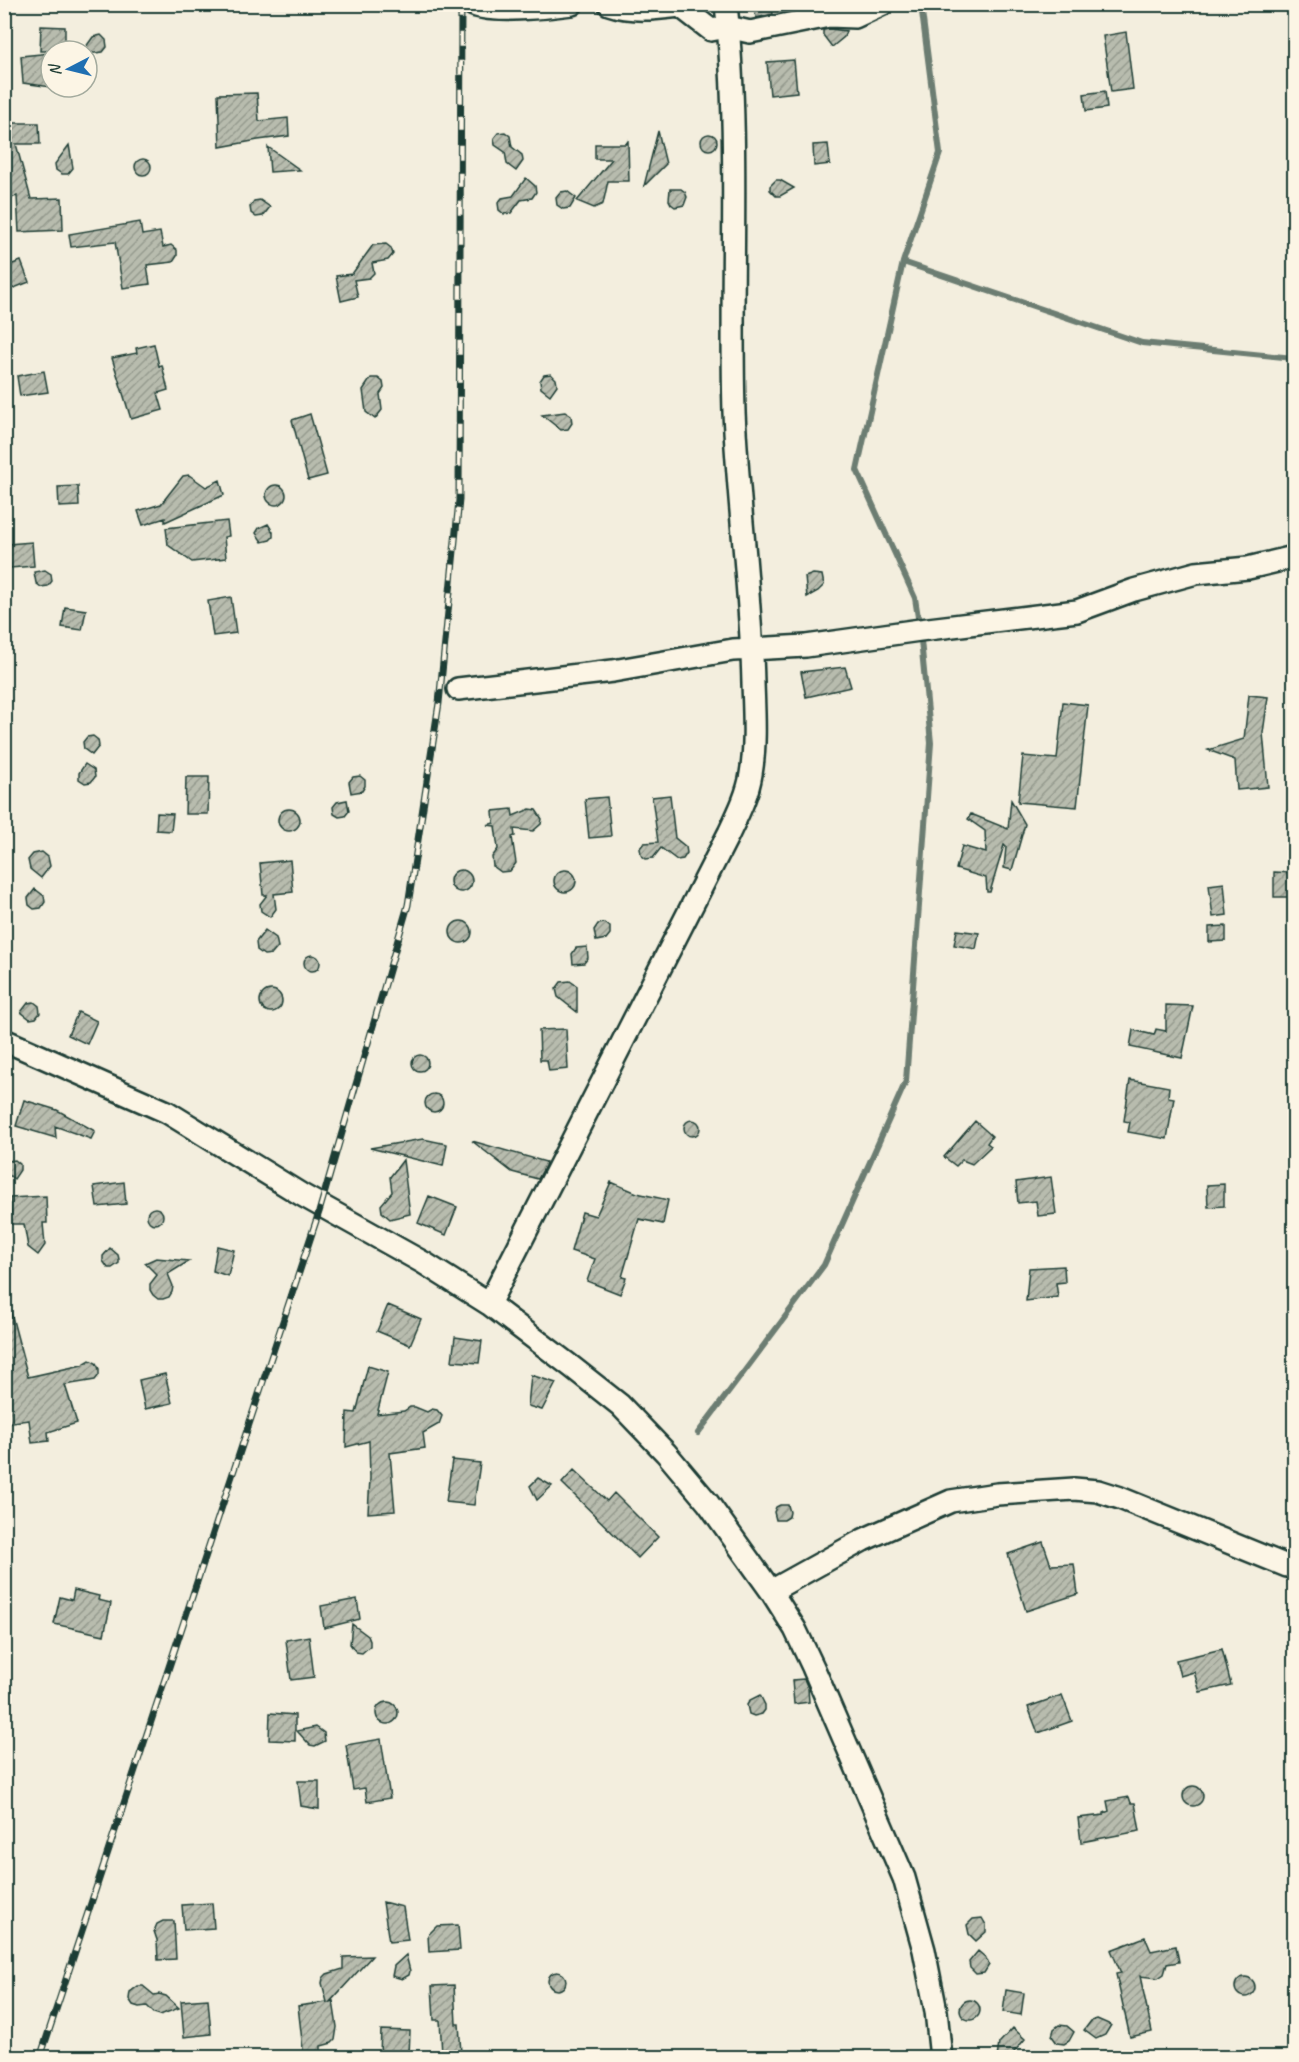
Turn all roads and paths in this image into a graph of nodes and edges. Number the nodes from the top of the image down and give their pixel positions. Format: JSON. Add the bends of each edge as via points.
{"nodes":[{"id":1,"x":472,"y":4,"type":"edge"},
{"id":2,"x":572,"y":4,"type":"edge"},
{"id":3,"x":609,"y":4,"type":"edge"},
{"id":4,"x":726,"y":4,"type":"edge"},
{"id":5,"x":883,"y":4,"type":"edge"},
{"id":6,"x":728,"y":27,"type":"junction"},
{"id":7,"x":1294,"y":557,"type":"edge"},
{"id":8,"x":752,"y":647,"type":"junction"},
{"id":9,"x":458,"y":689,"type":"dead end"},
{"id":10,"x":4,"y":1040,"type":"edge"},
{"id":11,"x":489,"y":1304,"type":"junction"},
{"id":12,"x":1294,"y":1566,"type":"edge"},
{"id":13,"x":771,"y":1591,"type":"junction"},
{"id":14,"x":941,"y":2058,"type":"edge"}],
"edges":[{"from":1,"to":2,"type":"street","via":[[483,9]]},
{"from":3,"to":6,"type":"street","via":[[624,9],[680,6],[711,30]]},
{"from":4,"to":6,"type":"street"},
{"from":5,"to":6,"type":"street","via":[[855,17],[829,16],[750,32]]},
{"from":6,"to":8,"type":"street","via":[[734,106],[735,413]]},
{"from":7,"to":8,"type":"street","via":[[1248,568],[1196,573],[1077,611],[806,646]]},
{"from":8,"to":9,"type":"street","via":[[613,671]]},
{"from":8,"to":11,"type":"street","via":[[754,736],[751,776],[741,806]]},
{"from":10,"to":11,"type":"street","via":[[167,1112]]},
{"from":11,"to":13,"type":"street","via":[[620,1405],[708,1503]]},
{"from":12,"to":13,"type":"street","via":[[1120,1498],[1074,1489],[951,1501],[863,1540]]},
{"from":13,"to":14,"type":"street","via":[[813,1667],[904,1878],[924,1950]]}]}
